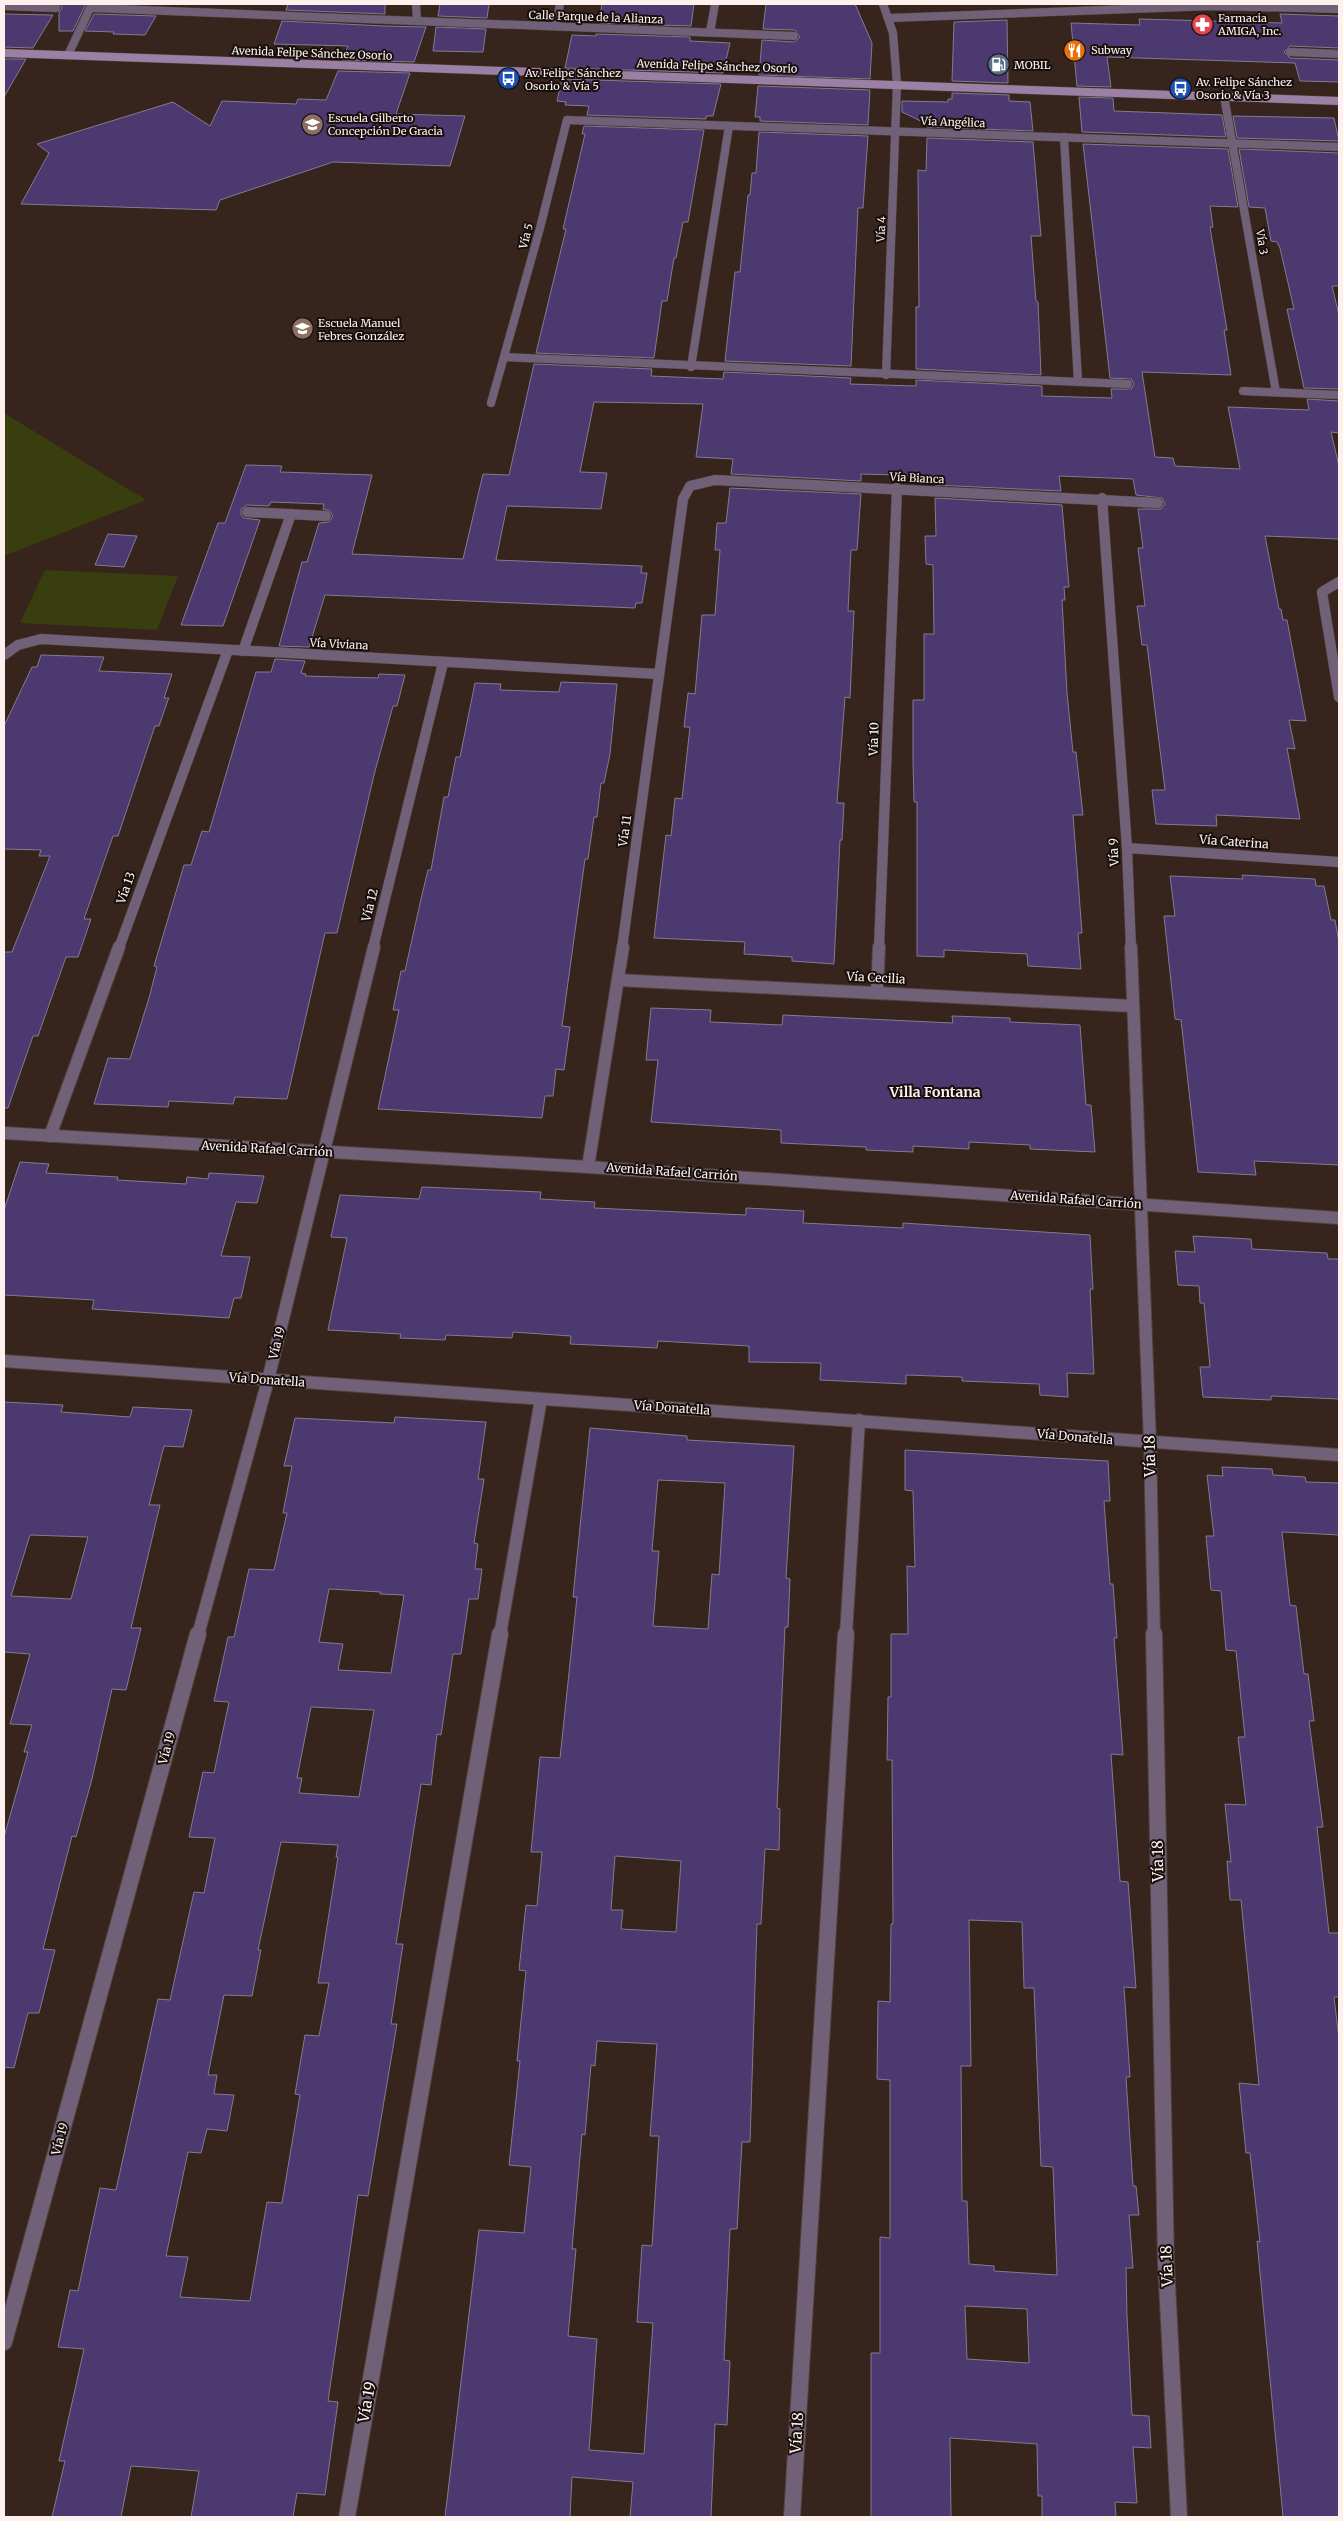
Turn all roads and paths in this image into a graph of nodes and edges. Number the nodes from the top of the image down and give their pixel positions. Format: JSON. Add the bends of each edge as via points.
{"nodes":[{"id":1,"x":260,"y":4,"type":"edge"},
{"id":2,"x":416,"y":4,"type":"edge"},
{"id":3,"x":560,"y":4,"type":"edge"},
{"id":4,"x":715,"y":4,"type":"edge"},
{"id":5,"x":883,"y":4,"type":"edge"},
{"id":6,"x":4,"y":6,"type":"edge"},
{"id":7,"x":92,"y":6,"type":"edge"},
{"id":8,"x":56,"y":8,"type":"dead end"},
{"id":9,"x":1339,"y":9,"type":"edge"},
{"id":10,"x":260,"y":12,"type":"junction"},
{"id":11,"x":890,"y":18,"type":"junction"},
{"id":12,"x":417,"y":20,"type":"junction"},
{"id":13,"x":556,"y":26,"type":"junction"},
{"id":14,"x":710,"y":32,"type":"junction"},
{"id":15,"x":794,"y":36,"type":"dead end"},
{"id":16,"x":1290,"y":52,"type":"dead end"},
{"id":17,"x":4,"y":53,"type":"edge"},
{"id":18,"x":1339,"y":54,"type":"edge"},
{"id":19,"x":68,"y":55,"type":"junction"},
{"id":20,"x":897,"y":84,"type":"junction"},
{"id":21,"x":1224,"y":96,"type":"junction"},
{"id":22,"x":1339,"y":100,"type":"edge"},
{"id":23,"x":567,"y":120,"type":"joint"},
{"id":24,"x":729,"y":126,"type":"junction"},
{"id":25,"x":896,"y":132,"type":"junction"},
{"id":26,"x":1064,"y":137,"type":"junction"},
{"id":27,"x":1234,"y":144,"type":"junction"},
{"id":28,"x":1339,"y":147,"type":"edge"},
{"id":29,"x":505,"y":358,"type":"junction"},
{"id":30,"x":691,"y":367,"type":"junction"},
{"id":31,"x":886,"y":375,"type":"junction"},
{"id":32,"x":1078,"y":382,"type":"junction"},
{"id":33,"x":1128,"y":384,"type":"dead end"},
{"id":34,"x":1243,"y":391,"type":"dead end"},
{"id":35,"x":1276,"y":392,"type":"junction"},
{"id":36,"x":1339,"y":395,"type":"edge"},
{"id":37,"x":491,"y":403,"type":"dead end"},
{"id":38,"x":897,"y":488,"type":"junction"},
{"id":39,"x":1102,"y":498,"type":"junction"},
{"id":40,"x":683,"y":499,"type":"joint"},
{"id":41,"x":1158,"y":503,"type":"dead end"},
{"id":42,"x":247,"y":512,"type":"dead end"},
{"id":43,"x":292,"y":514,"type":"junction"},
{"id":44,"x":326,"y":516,"type":"dead end"},
{"id":45,"x":1339,"y":582,"type":"edge"},
{"id":46,"x":228,"y":650,"type":"junction"},
{"id":47,"x":244,"y":651,"type":"junction"},
{"id":48,"x":4,"y":655,"type":"edge"},
{"id":49,"x":443,"y":663,"type":"junction"},
{"id":50,"x":658,"y":674,"type":"junction"},
{"id":51,"x":1339,"y":697,"type":"edge"},
{"id":52,"x":1127,"y":848,"type":"junction"},
{"id":53,"x":1339,"y":862,"type":"edge"},
{"id":54,"x":618,"y":980,"type":"junction"},
{"id":55,"x":877,"y":991,"type":"junction"},
{"id":56,"x":1132,"y":1006,"type":"junction"},
{"id":57,"x":4,"y":1133,"type":"edge"},
{"id":58,"x":50,"y":1136,"type":"junction"},
{"id":59,"x":324,"y":1153,"type":"junction"},
{"id":60,"x":588,"y":1167,"type":"junction"},
{"id":61,"x":1142,"y":1204,"type":"junction"},
{"id":62,"x":1339,"y":1218,"type":"edge"},
{"id":63,"x":4,"y":1361,"type":"edge"},
{"id":64,"x":268,"y":1380,"type":"junction"},
{"id":65,"x":541,"y":1399,"type":"junction"},
{"id":66,"x":859,"y":1420,"type":"junction"},
{"id":67,"x":1150,"y":1444,"type":"junction"},
{"id":68,"x":1339,"y":1454,"type":"edge"},
{"id":69,"x":4,"y":2342,"type":"edge"},
{"id":70,"x":347,"y":2517,"type":"edge"},
{"id":71,"x":792,"y":2517,"type":"edge"},
{"id":72,"x":1179,"y":2517,"type":"edge"}],
"edges":[{"from":1,"to":10,"type":"street"},
{"from":2,"to":12,"type":"street"},
{"from":3,"to":13,"type":"street"},
{"from":4,"to":14,"type":"street"},
{"from":5,"to":11,"type":"street","name":"Vía 4"},
{"from":6,"to":8,"type":"street"},
{"from":7,"to":10,"type":"street","name":"Calle Parque de la Alianza"},
{"from":7,"to":19,"type":"street"},
{"from":9,"to":11,"type":"street","via":[[1212,6]]},
{"from":10,"to":12,"type":"street","name":"Calle Parque de la Alianza"},
{"from":11,"to":20,"type":"street","name":"Vía 4","via":[[896,47]]},
{"from":12,"to":13,"type":"street","name":"Calle Parque de la Alianza"},
{"from":13,"to":14,"type":"street","name":"Calle Parque de la Alianza"},
{"from":14,"to":15,"type":"street","name":"Calle Parque de la Alianza"},
{"from":16,"to":18,"type":"street"},
{"from":17,"to":19,"type":"street","name":"Avenida Felipe Sánchez Osorio"},
{"from":19,"to":20,"type":"street","name":"Avenida Felipe Sánchez Osorio"},
{"from":20,"to":21,"type":"street","name":"Avenida Felipe Sánchez Osorio"},
{"from":20,"to":25,"type":"street","name":"Vía 4"},
{"from":21,"to":22,"type":"street","name":"Avenida Felipe Sánchez Osorio"},
{"from":21,"to":27,"type":"street","name":"Vía 3"},
{"from":23,"to":24,"type":"street","name":"Vía Angélica"},
{"from":23,"to":29,"type":"street","name":"Vía 5"},
{"from":24,"to":25,"type":"street","name":"Vía Angélica"},
{"from":24,"to":30,"type":"street"},
{"from":25,"to":26,"type":"street","name":"Vía Angélica"},
{"from":25,"to":31,"type":"street","name":"Vía 4"},
{"from":26,"to":27,"type":"street","name":"Vía Angélica"},
{"from":26,"to":32,"type":"street"},
{"from":27,"to":28,"type":"street","name":"Vía Angélica"},
{"from":27,"to":35,"type":"street","name":"Vía 3"},
{"from":29,"to":30,"type":"street"},
{"from":29,"to":37,"type":"street","name":"Vía 5"},
{"from":30,"to":31,"type":"street"},
{"from":31,"to":32,"type":"street"},
{"from":32,"to":33,"type":"street"},
{"from":34,"to":35,"type":"street"},
{"from":35,"to":36,"type":"street"},
{"from":38,"to":39,"type":"street","name":"Vía Bianca"},
{"from":38,"to":40,"type":"street","name":"Vía Bianca","via":[[715,480],[690,486]]},
{"from":38,"to":55,"type":"street","name":"Vía 10"},
{"from":39,"to":41,"type":"street","name":"Vía Bianca"},
{"from":39,"to":52,"type":"street","name":"Vía 9"},
{"from":40,"to":50,"type":"street","name":"Vía 11"},
{"from":42,"to":43,"type":"street"},
{"from":43,"to":44,"type":"street"},
{"from":43,"to":47,"type":"street"},
{"from":45,"to":51,"type":"street","via":[[1322,592]]},
{"from":46,"to":47,"type":"street","name":"Vía Viviana"},
{"from":46,"to":48,"type":"street","name":"Vía Viviana","via":[[40,639],[18,645]]},
{"from":46,"to":58,"type":"street","name":"Vía 13"},
{"from":47,"to":49,"type":"street","name":"Vía Viviana"},
{"from":49,"to":50,"type":"street","name":"Vía Viviana"},
{"from":49,"to":59,"type":"street","name":"Vía 12"},
{"from":50,"to":54,"type":"street","name":"Vía 11"},
{"from":52,"to":53,"type":"street","name":"Vía Caterina"},
{"from":52,"to":56,"type":"street","name":"Vía 9"},
{"from":54,"to":55,"type":"street","name":"Vía Cecilia"},
{"from":54,"to":60,"type":"street","name":"Vía 11"},
{"from":55,"to":56,"type":"street","name":"Vía Cecilia"},
{"from":56,"to":61,"type":"street","name":"Vía 9"},
{"from":57,"to":58,"type":"street","name":"Avenida Rafael Carrión"},
{"from":58,"to":59,"type":"street","name":"Avenida Rafael Carrión"},
{"from":59,"to":60,"type":"street","name":"Avenida Rafael Carrión"},
{"from":59,"to":64,"type":"street","name":"Vía 19"},
{"from":60,"to":61,"type":"street","name":"Avenida Rafael Carrión"},
{"from":61,"to":62,"type":"street","name":"Avenida Rafael Carrión"},
{"from":61,"to":67,"type":"street","name":"Vía 18"},
{"from":63,"to":64,"type":"street","name":"Vía Donatella"},
{"from":64,"to":65,"type":"street","name":"Vía Donatella"},
{"from":64,"to":69,"type":"street","name":"Vía 19"},
{"from":65,"to":66,"type":"street","name":"Vía Donatella"},
{"from":65,"to":70,"type":"street","name":"Vía 19"},
{"from":66,"to":67,"type":"street","name":"Vía Donatella"},
{"from":66,"to":71,"type":"street","name":"Vía 18"},
{"from":67,"to":68,"type":"street","name":"Vía Donatella"},
{"from":67,"to":72,"type":"street","name":"Vía 18","via":[[1166,2264]]}]}
